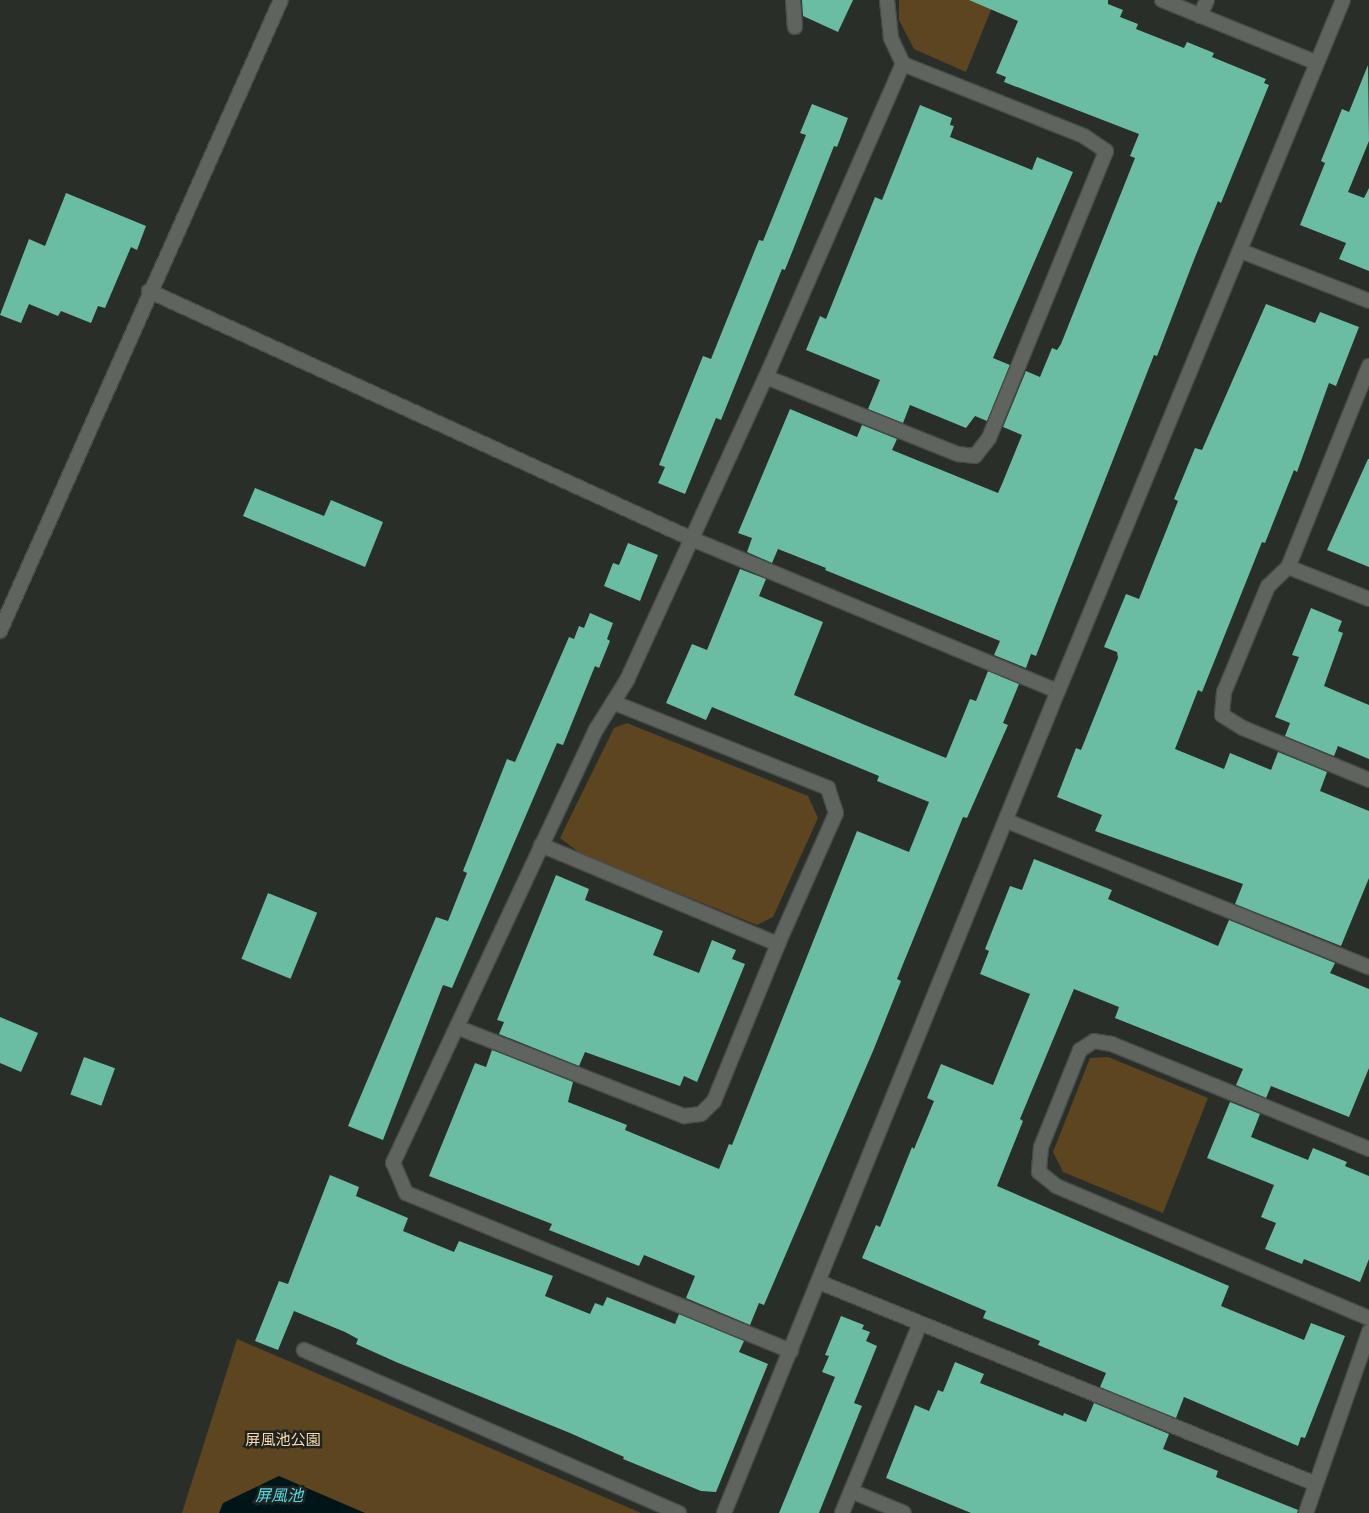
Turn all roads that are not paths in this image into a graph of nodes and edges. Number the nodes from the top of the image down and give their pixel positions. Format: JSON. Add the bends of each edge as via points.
{"nodes":[{"id":1,"x":281,"y":0,"type":"edge"},
{"id":2,"x":793,"y":0,"type":"edge"},
{"id":3,"x":887,"y":0,"type":"edge"},
{"id":4,"x":1162,"y":0,"type":"edge"},
{"id":5,"x":1206,"y":0,"type":"edge"},
{"id":6,"x":1343,"y":0,"type":"edge"},
{"id":7,"x":1200,"y":16,"type":"junction"},
{"id":8,"x":794,"y":27,"type":"dead end"},
{"id":9,"x":1317,"y":63,"type":"junction"},
{"id":10,"x":903,"y":64,"type":"junction"},
{"id":11,"x":1241,"y":251,"type":"junction"},
{"id":12,"x":149,"y":291,"type":"junction"},
{"id":13,"x":1369,"y":301,"type":"edge"},
{"id":14,"x":1369,"y":366,"type":"edge"},
{"id":15,"x":766,"y":377,"type":"junction"},
{"id":16,"x":692,"y":539,"type":"junction"},
{"id":17,"x":1288,"y":567,"type":"junction"},
{"id":18,"x":1369,"y":599,"type":"edge"},
{"id":19,"x":0,"y":631,"type":"edge"},
{"id":20,"x":1058,"y":691,"type":"junction"},
{"id":21,"x":614,"y":704,"type":"junction"},
{"id":22,"x":1369,"y":780,"type":"edge"},
{"id":23,"x":1007,"y":821,"type":"junction"},
{"id":24,"x":541,"y":845,"type":"junction"},
{"id":25,"x":778,"y":944,"type":"junction"},
{"id":26,"x":1369,"y":967,"type":"edge"},
{"id":27,"x":459,"y":1028,"type":"junction"},
{"id":28,"x":1369,"y":1149,"type":"edge"},
{"id":29,"x":819,"y":1282,"type":"junction"},
{"id":30,"x":1369,"y":1318,"type":"edge"},
{"id":31,"x":919,"y":1326,"type":"junction"},
{"id":32,"x":1369,"y":1332,"type":"edge"},
{"id":33,"x":304,"y":1350,"type":"dead end"},
{"id":34,"x":791,"y":1351,"type":"junction"},
{"id":35,"x":1316,"y":1484,"type":"junction"},
{"id":36,"x":851,"y":1491,"type":"junction"},
{"id":37,"x":679,"y":1513,"type":"edge"},
{"id":38,"x":724,"y":1513,"type":"edge"},
{"id":39,"x":842,"y":1513,"type":"edge"},
{"id":40,"x":904,"y":1513,"type":"edge"},
{"id":41,"x":1306,"y":1513,"type":"edge"}],
"edges":[{"from":1,"to":12,"type":"street"},
{"from":2,"to":8,"type":"street"},
{"from":3,"to":10,"type":"street","via":[[891,38]]},
{"from":4,"to":7,"type":"street"},
{"from":5,"to":7,"type":"street"},
{"from":6,"to":9,"type":"street"},
{"from":7,"to":9,"type":"street"},
{"from":9,"to":11,"type":"street"},
{"from":10,"to":15,"type":"street"},
{"from":10,"to":15,"type":"street","via":[[1084,136],[1106,151],[989,438],[975,456],[958,454]]},
{"from":11,"to":13,"type":"street"},
{"from":11,"to":20,"type":"street"},
{"from":12,"to":16,"type":"street"},
{"from":12,"to":19,"type":"street"},
{"from":14,"to":17,"type":"street"},
{"from":15,"to":16,"type":"street"},
{"from":16,"to":20,"type":"street"},
{"from":16,"to":21,"type":"street"},
{"from":17,"to":18,"type":"street"},
{"from":17,"to":22,"type":"street","via":[[1268,586],[1224,692],[1222,715],[1243,728]]},
{"from":20,"to":23,"type":"street"},
{"from":21,"to":24,"type":"street","via":[[597,728]]},
{"from":21,"to":25,"type":"street","via":[[828,788],[836,814]]},
{"from":23,"to":26,"type":"street"},
{"from":23,"to":29,"type":"street"},
{"from":24,"to":25,"type":"street"},
{"from":24,"to":27,"type":"street"},
{"from":25,"to":27,"type":"street","via":[[714,1101],[701,1114],[684,1116]]},
{"from":27,"to":34,"type":"street","via":[[393,1163],[406,1193]]},
{"from":28,"to":30,"type":"street","via":[[1112,1044],[1094,1041],[1080,1050],[1041,1147],[1039,1172],[1056,1186]]},
{"from":29,"to":31,"type":"street"},
{"from":29,"to":34,"type":"street"},
{"from":31,"to":35,"type":"street"},
{"from":31,"to":36,"type":"street"},
{"from":32,"to":35,"type":"street"},
{"from":33,"to":37,"type":"street"},
{"from":34,"to":38,"type":"street"},
{"from":35,"to":41,"type":"street"},
{"from":36,"to":39,"type":"street"},
{"from":36,"to":40,"type":"street"}]}
